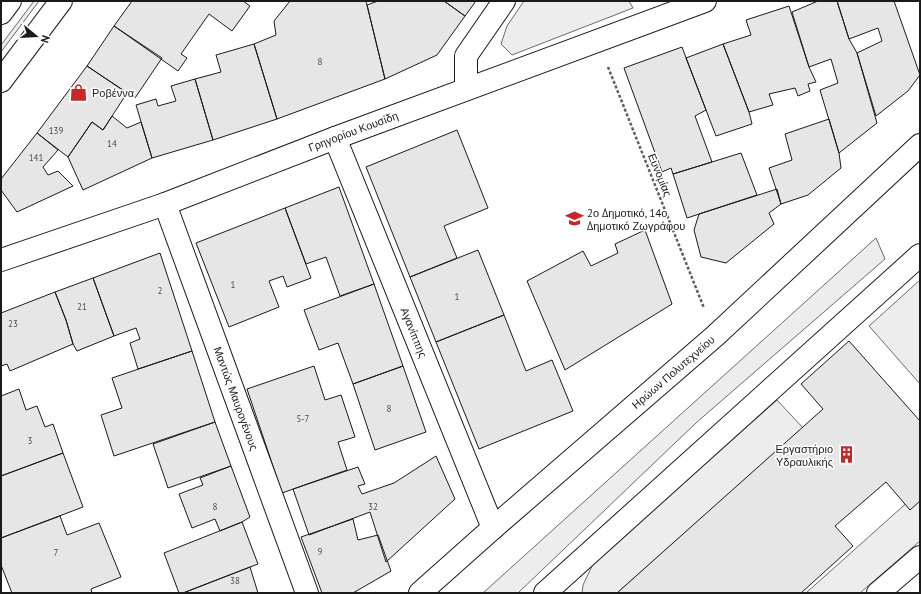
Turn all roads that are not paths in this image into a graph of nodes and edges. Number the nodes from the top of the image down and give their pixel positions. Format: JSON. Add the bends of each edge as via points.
{"nodes":[{"id":1,"x":10,"y":1,"type":"edge"},
{"id":2,"x":61,"y":1,"type":"edge"},
{"id":3,"x":504,"y":1,"type":"edge"},
{"id":4,"x":705,"y":1,"type":"edge"},
{"id":5,"x":660,"y":8,"type":"edge"},
{"id":6,"x":1,"y":13,"type":"edge"},
{"id":7,"x":1,"y":81,"type":"edge"},
{"id":8,"x":466,"y":89,"type":"junction"},
{"id":9,"x":335,"y":138,"type":"junction"},
{"id":10,"x":920,"y":145,"type":"edge"},
{"id":11,"x":165,"y":204,"type":"junction"},
{"id":12,"x":5,"y":255,"type":"edge"},
{"id":13,"x":920,"y":256,"type":"edge"},
{"id":14,"x":493,"y":528,"type":"junction"},
{"id":15,"x":920,"y":557,"type":"edge"},
{"id":16,"x":307,"y":593,"type":"edge"},
{"id":17,"x":420,"y":593,"type":"edge"},
{"id":18,"x":545,"y":593,"type":"edge"},
{"id":19,"x":878,"y":593,"type":"edge"}],
"edges":[{"from":1,"to":6,"type":"street"},
{"from":2,"to":7,"type":"street"},
{"from":3,"to":8,"type":"street","via":[[466,56]]},
{"from":4,"to":5,"type":"street","name":"Γρηγορίου Κουσίδη"},
{"from":5,"to":8,"type":"street","name":"Γρηγορίου Κουσίδη","via":[[598,42]]},
{"from":8,"to":9,"type":"street","name":"Γρηγορίου Κουσίδη"},
{"from":9,"to":11,"type":"street","name":"Γρηγορίου Κουσίδη"},
{"from":9,"to":14,"type":"street","name":"Αγανίππης"},
{"from":10,"to":14,"type":"street","name":"Ηρώων Πολυτεχνείου","via":[[715,336]]},
{"from":11,"to":12,"type":"street","name":"Γρηγορίου Κουσίδη"},
{"from":11,"to":16,"type":"street","name":"Μαντώς Μαυρογένους"},
{"from":13,"to":18,"type":"street"},
{"from":14,"to":17,"type":"street","name":"Ηρώων Πολυτεχνείου"},
{"from":15,"to":19,"type":"street"}]}
